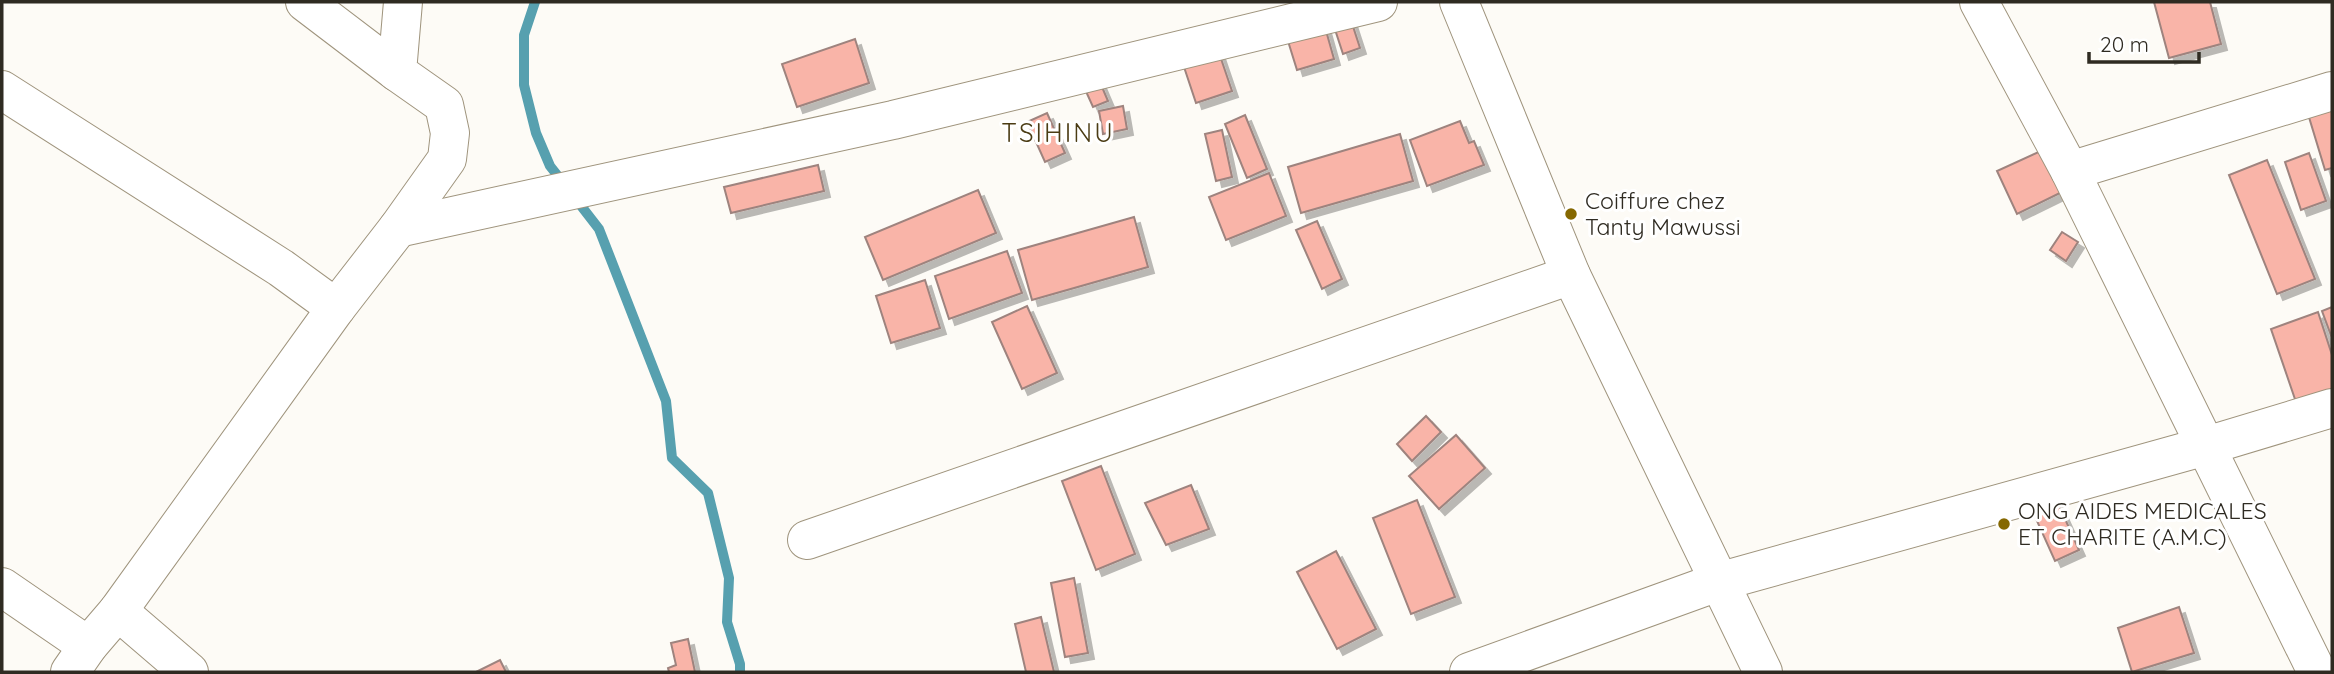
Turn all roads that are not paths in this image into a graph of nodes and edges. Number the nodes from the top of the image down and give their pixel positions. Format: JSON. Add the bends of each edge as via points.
{"nodes":[{"id":1,"x":305,"y":2,"type":"edge"},
{"id":2,"x":403,"y":2,"type":"edge"},
{"id":3,"x":1378,"y":2,"type":"edge"},
{"id":4,"x":1459,"y":2,"type":"edge"},
{"id":5,"x":1979,"y":2,"type":"edge"},
{"id":6,"x":397,"y":72,"type":"junction"},
{"id":7,"x":2,"y":90,"type":"edge"},
{"id":8,"x":2332,"y":91,"type":"edge"},
{"id":9,"x":2070,"y":171,"type":"junction"},
{"id":10,"x":398,"y":228,"type":"junction"},
{"id":11,"x":1571,"y":275,"type":"junction"},
{"id":12,"x":336,"y":308,"type":"junction"},
{"id":13,"x":2332,"y":408,"type":"edge"},
{"id":14,"x":2206,"y":446,"type":"junction"},
{"id":15,"x":807,"y":540,"type":"dead end"},
{"id":16,"x":1718,"y":582,"type":"junction"},
{"id":17,"x":2,"y":587,"type":"edge"},
{"id":18,"x":118,"y":611,"type":"junction"},
{"id":19,"x":79,"y":659,"type":"edge"},
{"id":20,"x":189,"y":672,"type":"edge"},
{"id":21,"x":1469,"y":672,"type":"edge"},
{"id":22,"x":1763,"y":672,"type":"edge"},
{"id":23,"x":2316,"y":672,"type":"edge"}],
"edges":[{"from":1,"to":6,"type":"street"},
{"from":2,"to":6,"type":"street"},
{"from":3,"to":10,"type":"street","via":[[893,120]]},
{"from":4,"to":11,"type":"street"},
{"from":5,"to":9,"type":"street"},
{"from":6,"to":10,"type":"street","via":[[444,105],[450,133],[447,159]]},
{"from":7,"to":12,"type":"street"},
{"from":8,"to":9,"type":"street"},
{"from":9,"to":14,"type":"street"},
{"from":10,"to":12,"type":"street"},
{"from":11,"to":15,"type":"street"},
{"from":11,"to":16,"type":"street"},
{"from":12,"to":18,"type":"street"},
{"from":13,"to":14,"type":"street"},
{"from":14,"to":16,"type":"street"},
{"from":14,"to":23,"type":"street"},
{"from":16,"to":21,"type":"street"},
{"from":16,"to":22,"type":"street"},
{"from":17,"to":19,"type":"street"},
{"from":18,"to":19,"type":"street"},
{"from":18,"to":20,"type":"street"}]}
